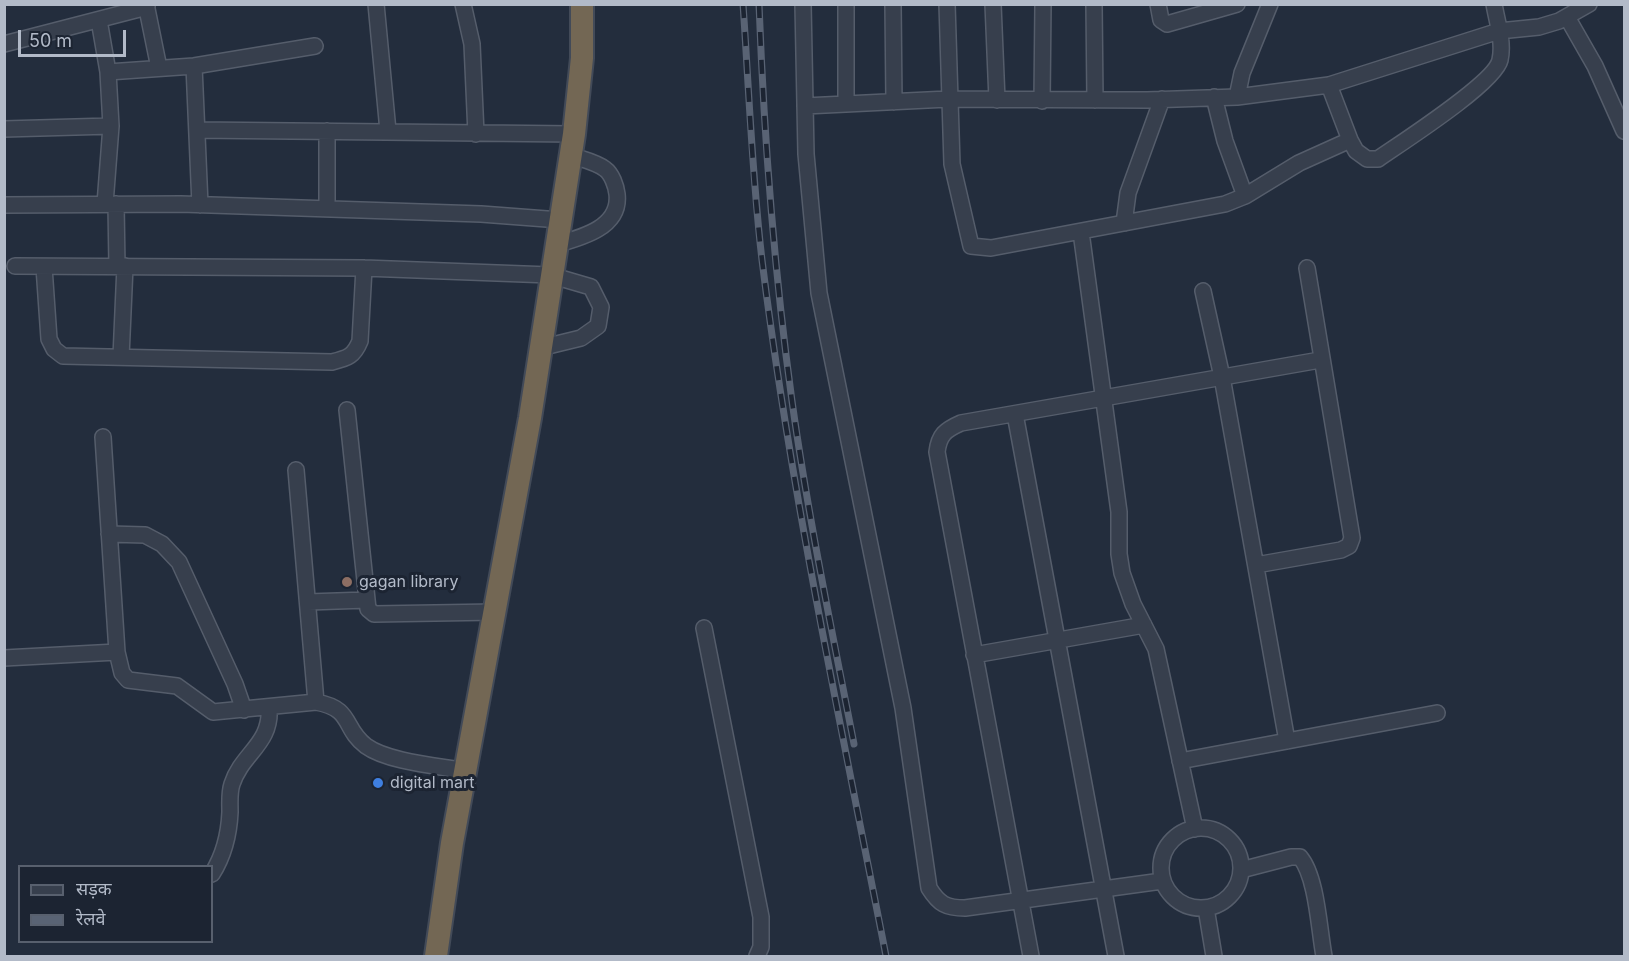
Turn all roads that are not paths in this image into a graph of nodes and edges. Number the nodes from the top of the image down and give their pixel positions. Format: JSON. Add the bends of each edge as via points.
{"nodes":[{"id":1,"x":376,"y":4,"type":"edge"},
{"id":2,"x":463,"y":4,"type":"edge"},
{"id":3,"x":582,"y":4,"type":"edge"},
{"id":4,"x":803,"y":4,"type":"edge"},
{"id":5,"x":846,"y":4,"type":"edge"},
{"id":6,"x":893,"y":4,"type":"edge"},
{"id":7,"x":947,"y":4,"type":"edge"},
{"id":8,"x":993,"y":4,"type":"edge"},
{"id":9,"x":1043,"y":4,"type":"edge"},
{"id":10,"x":1094,"y":4,"type":"edge"},
{"id":11,"x":1158,"y":4,"type":"edge"},
{"id":12,"x":1236,"y":4,"type":"edge"},
{"id":13,"x":1270,"y":4,"type":"edge"},
{"id":14,"x":1494,"y":4,"type":"edge"},
{"id":15,"x":1589,"y":4,"type":"edge"},
{"id":16,"x":147,"y":6,"type":"edge"},
{"id":17,"x":1567,"y":17,"type":"junction"},
{"id":18,"x":99,"y":20,"type":"junction"},
{"id":19,"x":1499,"y":31,"type":"junction"},
{"id":20,"x":4,"y":44,"type":"edge"},
{"id":21,"x":315,"y":46,"type":"dead end"},
{"id":22,"x":194,"y":66,"type":"junction"},
{"id":23,"x":159,"y":68,"type":"junction"},
{"id":24,"x":108,"y":72,"type":"junction"},
{"id":25,"x":1329,"y":85,"type":"junction"},
{"id":26,"x":1214,"y":97,"type":"junction"},
{"id":27,"x":1237,"y":97,"type":"junction"},
{"id":28,"x":948,"y":99,"type":"junction"},
{"id":29,"x":1162,"y":99,"type":"junction"},
{"id":30,"x":996,"y":100,"type":"junction"},
{"id":31,"x":1095,"y":100,"type":"junction"},
{"id":32,"x":1042,"y":101,"type":"junction"},
{"id":33,"x":894,"y":102,"type":"junction"},
{"id":34,"x":846,"y":104,"type":"junction"},
{"id":35,"x":805,"y":106,"type":"junction"},
{"id":36,"x":111,"y":126,"type":"junction"},
{"id":37,"x":4,"y":129,"type":"edge"},
{"id":38,"x":197,"y":130,"type":"junction"},
{"id":39,"x":327,"y":131,"type":"junction"},
{"id":40,"x":388,"y":131,"type":"junction"},
{"id":41,"x":1624,"y":131,"type":"edge"},
{"id":42,"x":476,"y":134,"type":"junction"},
{"id":43,"x":1350,"y":140,"type":"junction"},
{"id":44,"x":572,"y":145,"type":"junction"},
{"id":45,"x":1245,"y":196,"type":"junction"},
{"id":46,"x":110,"y":204,"type":"junction"},
{"id":47,"x":4,"y":205,"type":"edge"},
{"id":48,"x":200,"y":205,"type":"junction"},
{"id":49,"x":327,"y":209,"type":"junction"},
{"id":50,"x":560,"y":220,"type":"junction"},
{"id":51,"x":1124,"y":223,"type":"junction"},
{"id":52,"x":1081,"y":232,"type":"junction"},
{"id":53,"x":555,"y":245,"type":"junction"},
{"id":54,"x":121,"y":266,"type":"junction"},
{"id":55,"x":15,"y":267,"type":"dead end"},
{"id":56,"x":44,"y":267,"type":"junction"},
{"id":57,"x":364,"y":268,"type":"junction"},
{"id":58,"x":1307,"y":268,"type":"dead end"},
{"id":59,"x":550,"y":275,"type":"junction"},
{"id":60,"x":1203,"y":291,"type":"dead end"},
{"id":61,"x":540,"y":348,"type":"junction"},
{"id":62,"x":121,"y":357,"type":"junction"},
{"id":63,"x":1320,"y":360,"type":"junction"},
{"id":64,"x":1222,"y":377,"type":"junction"},
{"id":65,"x":1104,"y":398,"type":"junction"},
{"id":66,"x":347,"y":410,"type":"dead end"},
{"id":67,"x":1015,"y":414,"type":"junction"},
{"id":68,"x":103,"y":437,"type":"dead end"},
{"id":69,"x":296,"y":470,"type":"dead end"},
{"id":70,"x":109,"y":534,"type":"junction"},
{"id":71,"x":1256,"y":565,"type":"junction"},
{"id":72,"x":367,"y":600,"type":"junction"},
{"id":73,"x":308,"y":602,"type":"junction"},
{"id":74,"x":496,"y":612,"type":"junction"},
{"id":75,"x":1144,"y":625,"type":"junction"},
{"id":76,"x":704,"y":628,"type":"dead end"},
{"id":77,"x":1058,"y":640,"type":"junction"},
{"id":78,"x":117,"y":652,"type":"junction"},
{"id":79,"x":974,"y":655,"type":"junction"},
{"id":80,"x":4,"y":658,"type":"edge"},
{"id":81,"x":316,"y":702,"type":"junction"},
{"id":82,"x":269,"y":707,"type":"junction"},
{"id":83,"x":244,"y":710,"type":"junction"},
{"id":84,"x":1437,"y":713,"type":"dead end"},
{"id":85,"x":1287,"y":741,"type":"junction"},
{"id":86,"x":1180,"y":761,"type":"junction"},
{"id":87,"x":465,"y":771,"type":"junction"},
{"id":88,"x":1195,"y":829,"type":"junction"},
{"id":89,"x":1241,"y":870,"type":"junction"},
{"id":90,"x":213,"y":872,"type":"edge"},
{"id":91,"x":1162,"y":881,"type":"junction"},
{"id":92,"x":1105,"y":889,"type":"junction"},
{"id":93,"x":1022,"y":900,"type":"junction"},
{"id":94,"x":1206,"y":908,"type":"junction"},
{"id":95,"x":436,"y":957,"type":"edge"},
{"id":96,"x":757,"y":957,"type":"edge"},
{"id":97,"x":1031,"y":957,"type":"edge"},
{"id":98,"x":1116,"y":957,"type":"edge"},
{"id":99,"x":1214,"y":957,"type":"edge"},
{"id":100,"x":1324,"y":957,"type":"edge"}],
"edges":[{"from":1,"to":40,"type":"street"},
{"from":2,"to":42,"type":"street","via":[[473,54]]},
{"from":3,"to":44,"type":"highway","via":[[582,58]]},
{"from":4,"to":35,"type":"street"},
{"from":5,"to":34,"type":"street"},
{"from":6,"to":33,"type":"street"},
{"from":7,"to":28,"type":"street"},
{"from":8,"to":30,"type":"street"},
{"from":9,"to":32,"type":"street"},
{"from":10,"to":31,"type":"street"},
{"from":11,"to":12,"type":"street","via":[[1161,21],[1167,24]]},
{"from":13,"to":27,"type":"street","via":[[1242,73]]},
{"from":14,"to":19,"type":"street"},
{"from":15,"to":17,"type":"street"},
{"from":16,"to":18,"type":"street"},
{"from":16,"to":23,"type":"street"},
{"from":17,"to":19,"type":"street","via":[[1539,27]]},
{"from":17,"to":41,"type":"street","via":[[1595,66]]},
{"from":18,"to":20,"type":"street"},
{"from":18,"to":24,"type":"street"},
{"from":19,"to":25,"type":"street"},
{"from":19,"to":43,"type":"street","via":[[1500,62],[1456,104],[1378,159],[1367,159]]},
{"from":21,"to":22,"type":"street"},
{"from":22,"to":23,"type":"street"},
{"from":22,"to":38,"type":"street"},
{"from":23,"to":24,"type":"street"},
{"from":24,"to":36,"type":"street"},
{"from":25,"to":27,"type":"street"},
{"from":25,"to":43,"type":"street"},
{"from":26,"to":27,"type":"street"},
{"from":26,"to":29,"type":"street"},
{"from":26,"to":45,"type":"street"},
{"from":28,"to":30,"type":"street"},
{"from":28,"to":33,"type":"street"},
{"from":28,"to":52,"type":"street","via":[[952,164],[971,246],[991,248]]},
{"from":29,"to":31,"type":"street"},
{"from":29,"to":51,"type":"street","via":[[1128,193]]},
{"from":30,"to":32,"type":"street"},
{"from":31,"to":32,"type":"street"},
{"from":33,"to":34,"type":"street"},
{"from":34,"to":35,"type":"street"},
{"from":35,"to":93,"type":"street","via":[[819,294],[903,708],[929,888],[937,902],[948,908]]},
{"from":36,"to":37,"type":"street"},
{"from":36,"to":46,"type":"street"},
{"from":38,"to":39,"type":"street"},
{"from":38,"to":48,"type":"street"},
{"from":39,"to":40,"type":"street"},
{"from":39,"to":49,"type":"street"},
{"from":40,"to":42,"type":"street"},
{"from":42,"to":44,"type":"street"},
{"from":43,"to":45,"type":"street","via":[[1291,166]]},
{"from":44,"to":50,"type":"highway"},
{"from":44,"to":53,"type":"street","via":[[606,169],[616,186],[618,202],[608,221],[591,234]]},
{"from":45,"to":51,"type":"street","via":[[1225,204]]},
{"from":46,"to":47,"type":"street"},
{"from":46,"to":48,"type":"street"},
{"from":46,"to":54,"type":"street"},
{"from":48,"to":49,"type":"street"},
{"from":49,"to":50,"type":"street"},
{"from":50,"to":53,"type":"highway"},
{"from":51,"to":52,"type":"street"},
{"from":52,"to":65,"type":"street"},
{"from":53,"to":59,"type":"highway"},
{"from":54,"to":56,"type":"street"},
{"from":54,"to":57,"type":"street"},
{"from":54,"to":62,"type":"street"},
{"from":55,"to":56,"type":"street"},
{"from":56,"to":62,"type":"street","via":[[54,349],[63,356]]},
{"from":57,"to":59,"type":"street"},
{"from":57,"to":62,"type":"street","via":[[360,340],[348,358],[332,362]]},
{"from":58,"to":63,"type":"street"},
{"from":59,"to":61,"type":"highway"},
{"from":59,"to":61,"type":"street","via":[[591,287],[601,307],[598,326],[581,338]]},
{"from":60,"to":64,"type":"street"},
{"from":61,"to":74,"type":"highway"},
{"from":63,"to":64,"type":"street"},
{"from":63,"to":71,"type":"street","via":[[1352,538],[1349,546],[1341,550]]},
{"from":64,"to":65,"type":"street"},
{"from":64,"to":71,"type":"street"},
{"from":65,"to":67,"type":"street"},
{"from":65,"to":75,"type":"street","via":[[1119,512],[1119,554],[1133,604]]},
{"from":66,"to":72,"type":"street"},
{"from":67,"to":77,"type":"street"},
{"from":67,"to":79,"type":"street","via":[[961,423],[938,439],[937,452]]},
{"from":68,"to":70,"type":"street"},
{"from":69,"to":73,"type":"street"},
{"from":70,"to":78,"type":"street"},
{"from":70,"to":83,"type":"street","via":[[145,535],[162,544],[179,562]]},
{"from":71,"to":85,"type":"street"},
{"from":72,"to":73,"type":"street"},
{"from":72,"to":74,"type":"street","via":[[368,609],[374,614]]},
{"from":73,"to":81,"type":"street"},
{"from":74,"to":87,"type":"highway"},
{"from":75,"to":77,"type":"street"},
{"from":75,"to":86,"type":"street","via":[[1156,650]]},
{"from":76,"to":96,"type":"street","via":[[761,917]]},
{"from":77,"to":79,"type":"street"},
{"from":77,"to":92,"type":"street"},
{"from":78,"to":80,"type":"street"},
{"from":78,"to":83,"type":"street","via":[[122,673],[128,680],[177,686],[213,712]]},
{"from":79,"to":93,"type":"street"},
{"from":81,"to":82,"type":"street"},
{"from":81,"to":87,"type":"street","via":[[333,705],[346,716],[367,746],[388,755]]},
{"from":82,"to":83,"type":"street"},
{"from":82,"to":90,"type":"street","via":[[266,736],[238,770],[231,787],[225,847]]},
{"from":84,"to":85,"type":"street"},
{"from":85,"to":86,"type":"street"},
{"from":86,"to":88,"type":"street"},
{"from":87,"to":95,"type":"highway"},
{"from":88,"to":89,"type":"street","via":[[1222,834],[1239,856]]},
{"from":88,"to":91,"type":"street","via":[[1174,838],[1167,847]]},
{"from":89,"to":94,"type":"street","via":[[1230,895]]},
{"from":89,"to":100,"type":"street","via":[[1291,856],[1300,857],[1307,864]]},
{"from":91,"to":92,"type":"street"},
{"from":91,"to":94,"type":"street","via":[[1179,902]]},
{"from":92,"to":93,"type":"street"},
{"from":92,"to":98,"type":"street"},
{"from":93,"to":97,"type":"street"},
{"from":94,"to":99,"type":"street"}]}
